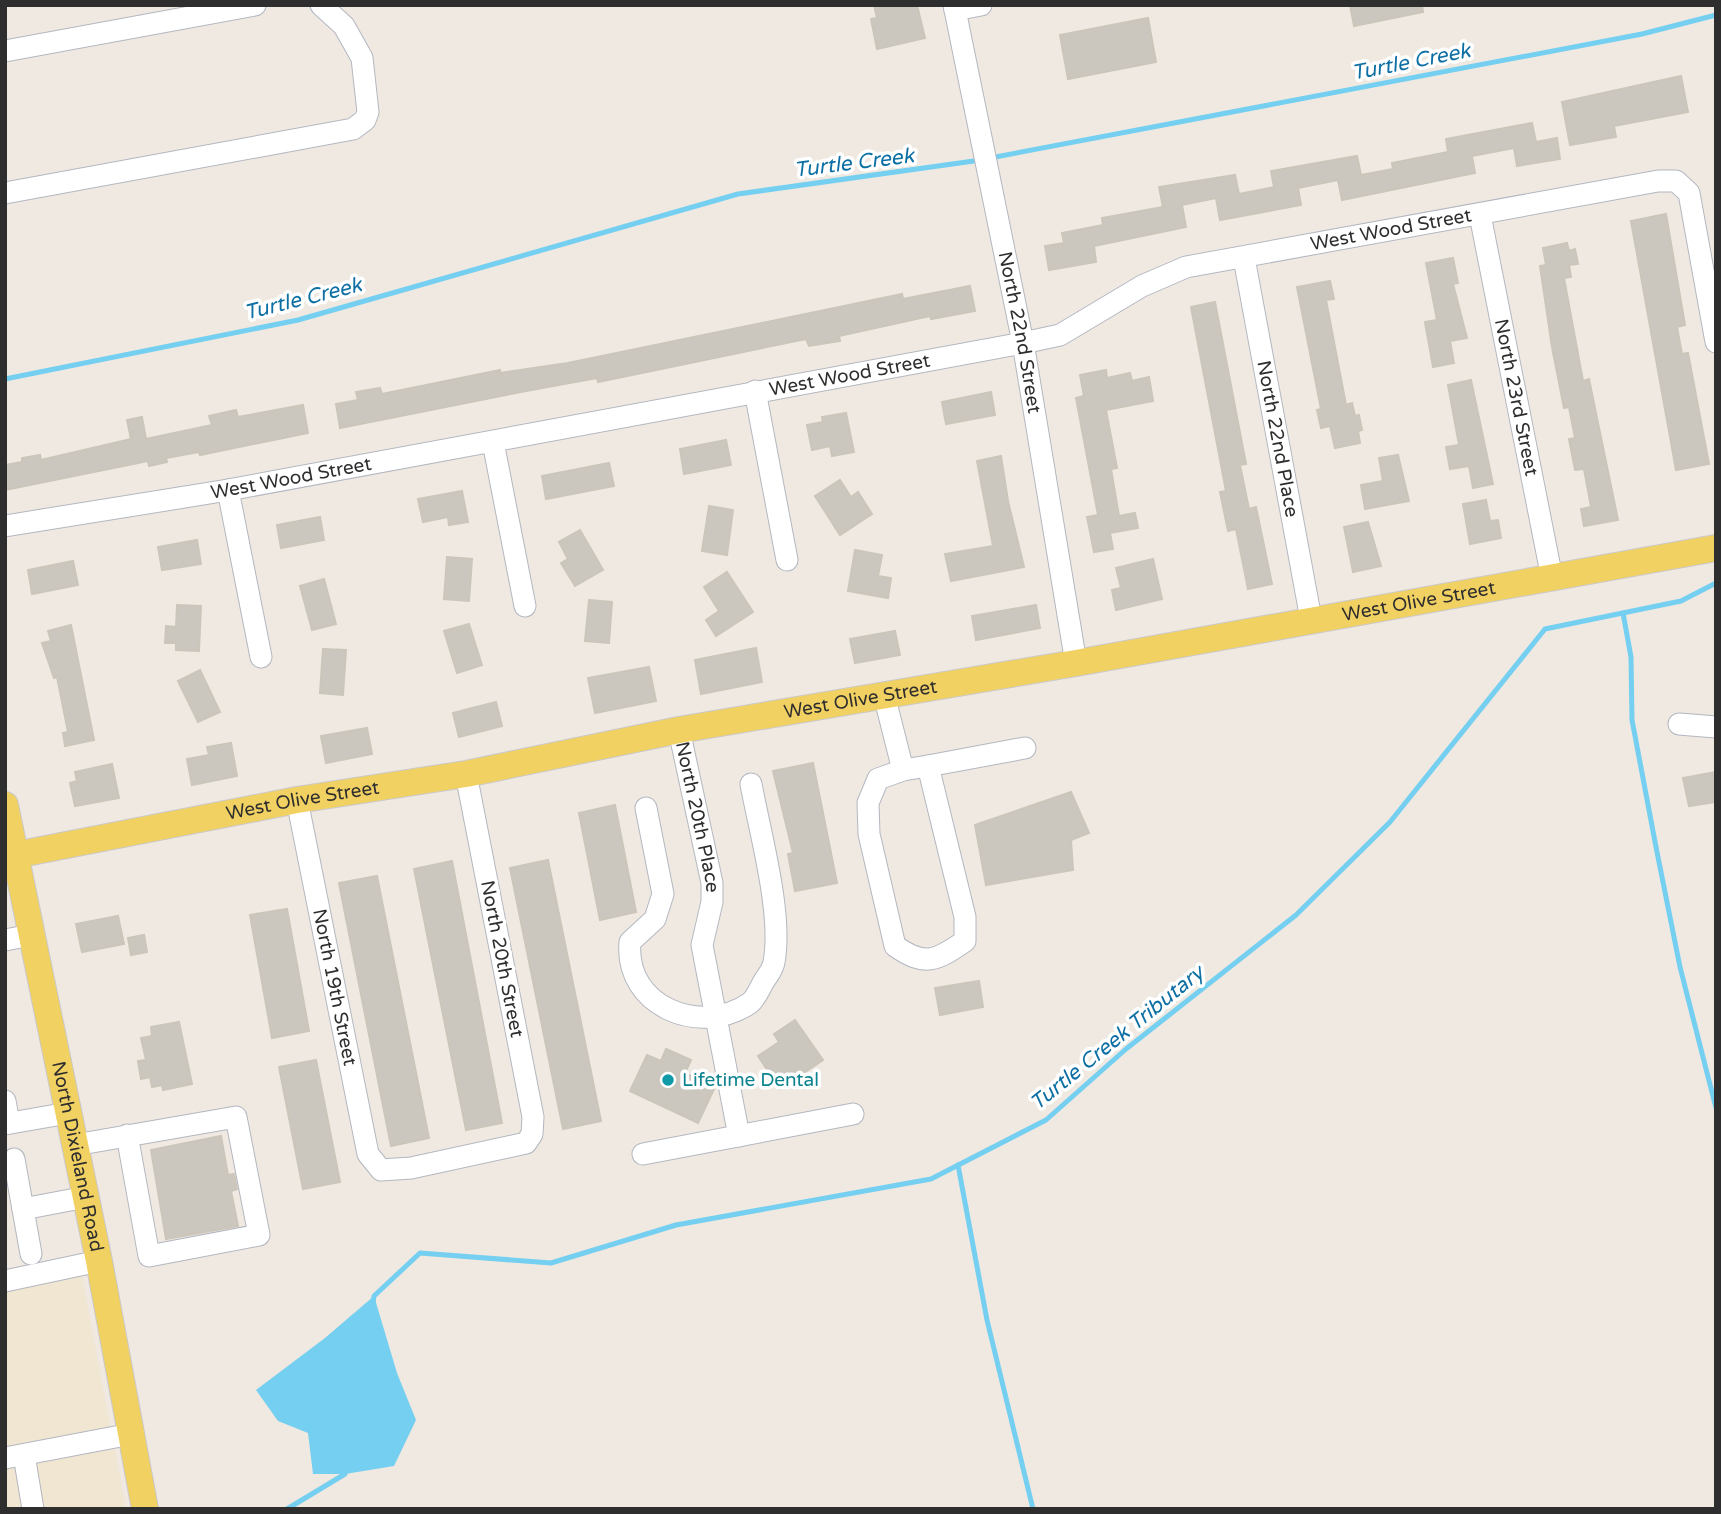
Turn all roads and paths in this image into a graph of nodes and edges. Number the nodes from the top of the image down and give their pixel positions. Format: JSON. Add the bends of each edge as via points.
{"nodes":[{"id":1,"x":255,"y":5,"type":"edge"},
{"id":2,"x":321,"y":5,"type":"edge"},
{"id":3,"x":981,"y":5,"type":"edge"},
{"id":4,"x":955,"y":8,"type":"edge"},
{"id":5,"x":5,"y":51,"type":"edge"},
{"id":6,"x":5,"y":193,"type":"edge"},
{"id":7,"x":1480,"y":215,"type":"junction"},
{"id":8,"x":1244,"y":258,"type":"junction"},
{"id":9,"x":1716,"y":342,"type":"edge"},
{"id":10,"x":1023,"y":343,"type":"junction"},
{"id":11,"x":755,"y":391,"type":"junction"},
{"id":12,"x":493,"y":442,"type":"junction"},
{"id":13,"x":228,"y":490,"type":"junction"},
{"id":14,"x":5,"y":526,"type":"edge"},
{"id":15,"x":1716,"y":548,"type":"edge"},
{"id":16,"x":787,"y":560,"type":"dead end"},
{"id":17,"x":1552,"y":579,"type":"junction"},
{"id":18,"x":525,"y":606,"type":"dead end"},
{"id":19,"x":1311,"y":619,"type":"junction"},
{"id":20,"x":261,"y":657,"type":"dead end"},
{"id":21,"x":1076,"y":663,"type":"junction"},
{"id":22,"x":884,"y":695,"type":"junction"},
{"id":23,"x":1679,"y":724,"type":"dead end"},
{"id":24,"x":1716,"y":727,"type":"edge"},
{"id":25,"x":680,"y":730,"type":"junction"},
{"id":26,"x":1025,"y":748,"type":"dead end"},
{"id":27,"x":928,"y":766,"type":"junction"},
{"id":28,"x":903,"y":770,"type":"junction"},
{"id":29,"x":466,"y":774,"type":"junction"},
{"id":30,"x":751,"y":784,"type":"dead end"},
{"id":31,"x":297,"y":800,"type":"junction"},
{"id":32,"x":5,"y":805,"type":"edge"},
{"id":33,"x":646,"y":808,"type":"dead end"},
{"id":34,"x":10,"y":856,"type":"edge"},
{"id":35,"x":18,"y":937,"type":"edge"},
{"id":36,"x":718,"y":1018,"type":"junction"},
{"id":37,"x":5,"y":1101,"type":"edge"},
{"id":38,"x":68,"y":1113,"type":"junction"},
{"id":39,"x":853,"y":1114,"type":"dead end"},
{"id":40,"x":7,"y":1123,"type":"edge"},
{"id":41,"x":127,"y":1135,"type":"junction"},
{"id":42,"x":739,"y":1136,"type":"junction"},
{"id":43,"x":75,"y":1145,"type":"junction"},
{"id":44,"x":643,"y":1154,"type":"dead end"},
{"id":45,"x":14,"y":1159,"type":"dead end"},
{"id":46,"x":382,"y":1170,"type":"joint"},
{"id":47,"x":86,"y":1197,"type":"junction"},
{"id":48,"x":23,"y":1209,"type":"junction"},
{"id":49,"x":31,"y":1254,"type":"dead end"},
{"id":50,"x":99,"y":1261,"type":"junction"},
{"id":51,"x":5,"y":1281,"type":"edge"},
{"id":52,"x":131,"y":1434,"type":"junction"},
{"id":53,"x":15,"y":1456,"type":"edge"},
{"id":54,"x":33,"y":1509,"type":"edge"},
{"id":55,"x":145,"y":1509,"type":"edge"}],
"edges":[{"from":1,"to":5,"type":"street"},
{"from":2,"to":6,"type":"street","via":[[344,26],[362,58],[369,112],[353,129]]},
{"from":3,"to":4,"type":"street"},
{"from":4,"to":10,"type":"street","name":"North 22nd Street"},
{"from":7,"to":8,"type":"street","name":"West Wood Street"},
{"from":7,"to":9,"type":"street","name":"West Wood Street","via":[[1676,181],[1689,193]]},
{"from":7,"to":17,"type":"street","name":"North 23rd Street"},
{"from":8,"to":10,"type":"street","name":"West Wood Street","via":[[1186,267],[1142,286],[1059,335]]},
{"from":8,"to":19,"type":"street","name":"North 22nd Place"},
{"from":10,"to":11,"type":"street","name":"West Wood Street"},
{"from":10,"to":21,"type":"street","name":"North 22nd Street"},
{"from":11,"to":12,"type":"street","name":"West Wood Street"},
{"from":11,"to":16,"type":"street"},
{"from":12,"to":13,"type":"street","name":"West Wood Street"},
{"from":12,"to":18,"type":"street"},
{"from":13,"to":14,"type":"street","name":"West Wood Street"},
{"from":13,"to":20,"type":"street"},
{"from":15,"to":17,"type":"main road","name":"West Olive Street"},
{"from":17,"to":19,"type":"main road","name":"West Olive Street"},
{"from":19,"to":21,"type":"main road","name":"West Olive Street"},
{"from":21,"to":22,"type":"main road","name":"West Olive Street"},
{"from":22,"to":25,"type":"main road","name":"West Olive Street"},
{"from":22,"to":28,"type":"street"},
{"from":23,"to":24,"type":"street"},
{"from":25,"to":29,"type":"main road","name":"West Olive Street"},
{"from":25,"to":36,"type":"street","name":"North 20th Place","via":[[712,883],[702,945]]},
{"from":26,"to":27,"type":"street"},
{"from":27,"to":28,"type":"street"},
{"from":27,"to":28,"type":"street","via":[[965,917],[965,941],[941,958],[914,959],[895,946],[869,834],[868,803],[878,779]]},
{"from":29,"to":31,"type":"main road","name":"West Olive Street"},
{"from":29,"to":46,"type":"street","name":"North 20th Street","via":[[533,1117],[532,1134],[526,1143]]},
{"from":30,"to":36,"type":"street","via":[[775,914],[774,964],[752,1002]]},
{"from":31,"to":34,"type":"main road","name":"West Olive Street"},
{"from":31,"to":46,"type":"street","name":"North 19th Street","via":[[368,1154]]},
{"from":32,"to":34,"type":"main road","name":"North Dixieland Road"},
{"from":33,"to":36,"type":"street","via":[[663,894],[655,919],[630,942],[628,957],[637,982],[660,1006],[690,1018]]},
{"from":34,"to":35,"type":"main road","name":"North Dixieland Road"},
{"from":35,"to":38,"type":"main road","name":"North Dixieland Road"},
{"from":36,"to":42,"type":"street"},
{"from":37,"to":40,"type":"street"},
{"from":38,"to":40,"type":"street"},
{"from":38,"to":43,"type":"main road","name":"North Dixieland Road"},
{"from":39,"to":42,"type":"street"},
{"from":41,"to":41,"type":"street","via":[[236,1116],[259,1235],[149,1256]]},
{"from":41,"to":43,"type":"street"},
{"from":42,"to":44,"type":"street"},
{"from":43,"to":47,"type":"main road","name":"North Dixieland Road"},
{"from":45,"to":48,"type":"street"},
{"from":47,"to":48,"type":"street"},
{"from":47,"to":50,"type":"main road","name":"North Dixieland Road"},
{"from":48,"to":49,"type":"street"},
{"from":50,"to":51,"type":"street"},
{"from":50,"to":52,"type":"main road","name":"North Dixieland Road"},
{"from":52,"to":53,"type":"street"},
{"from":52,"to":55,"type":"main road","name":"North Dixieland Road"},
{"from":53,"to":54,"type":"street"}]}
